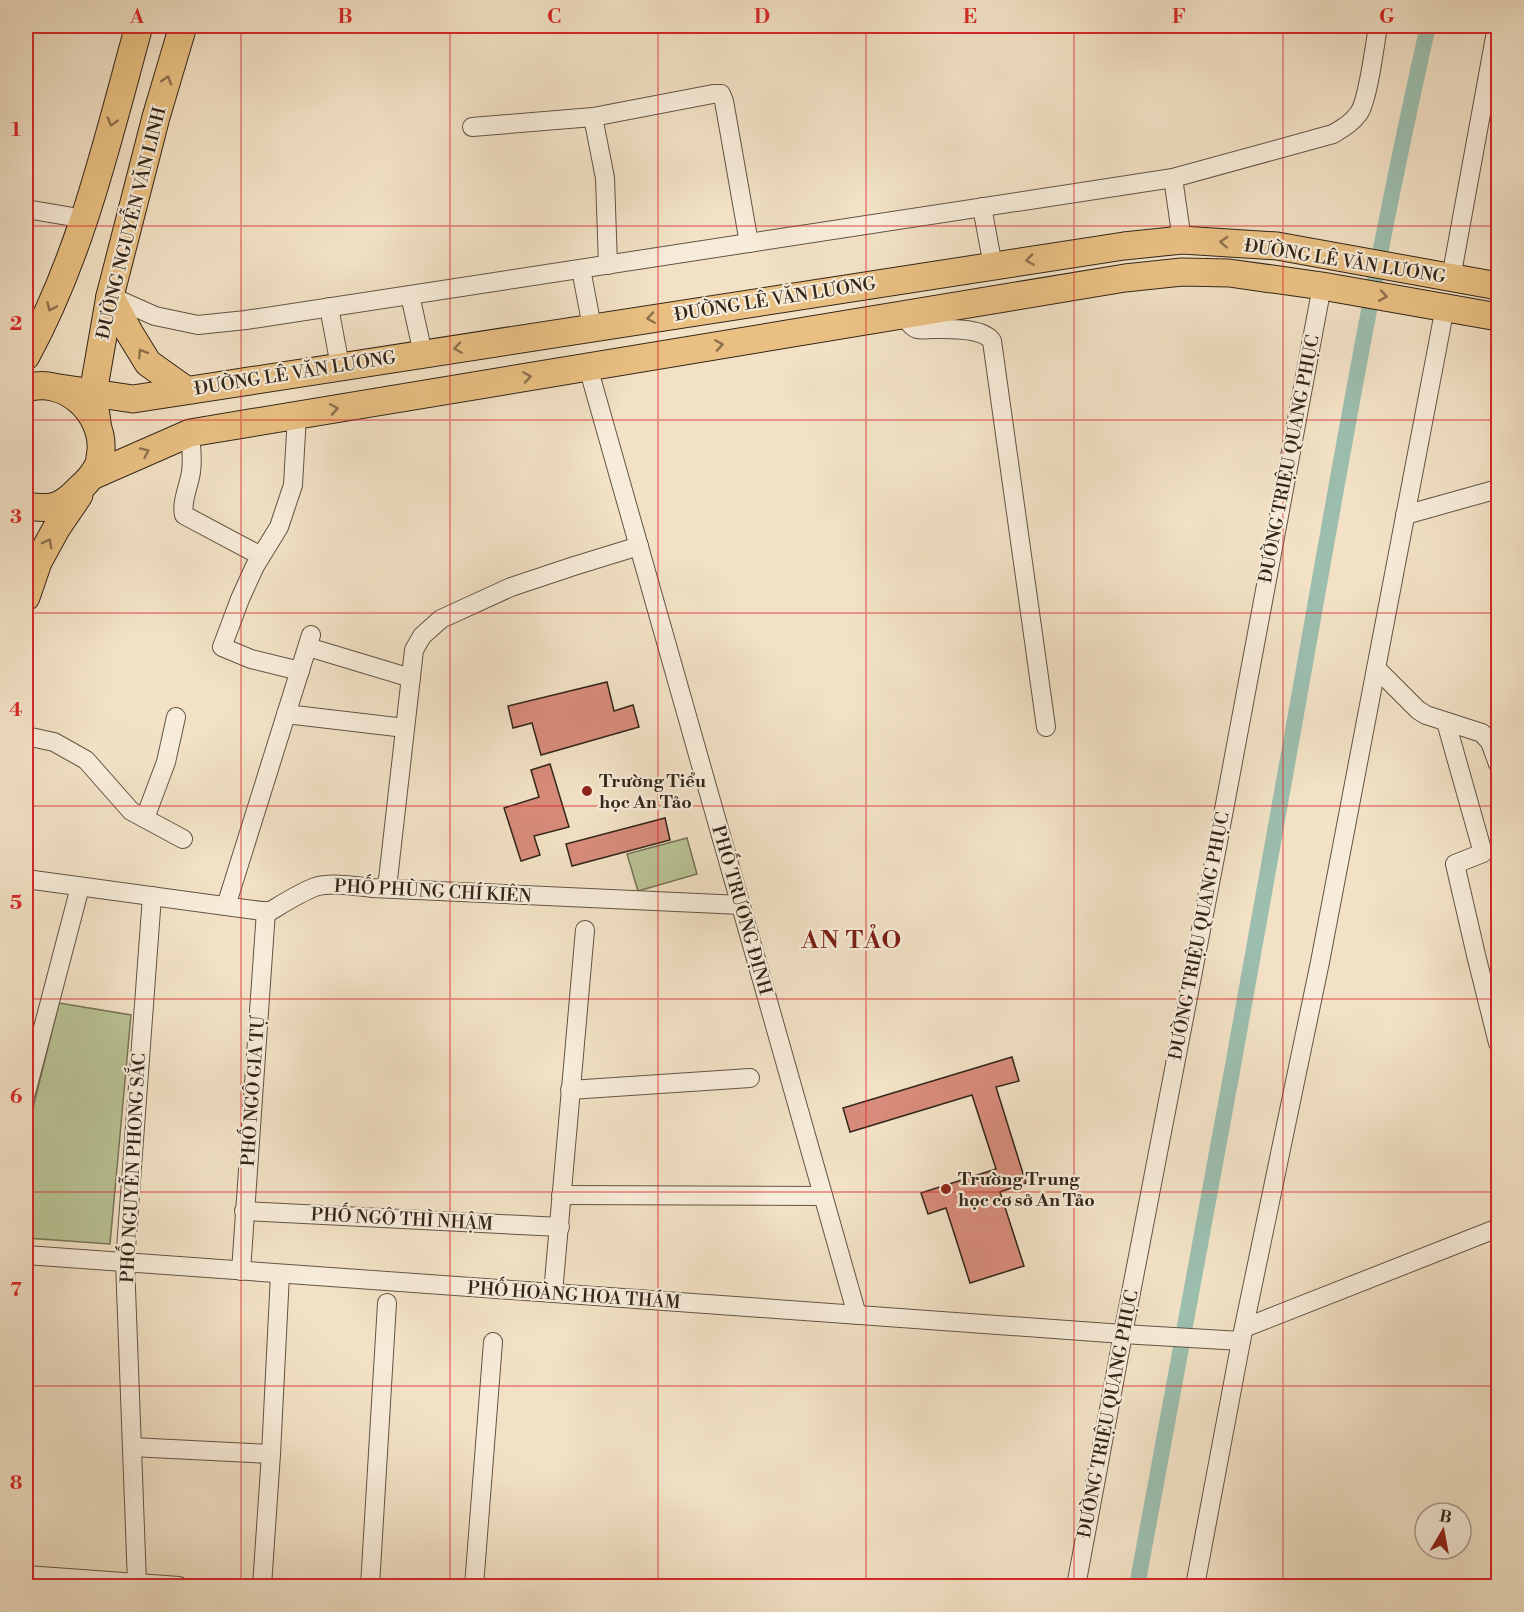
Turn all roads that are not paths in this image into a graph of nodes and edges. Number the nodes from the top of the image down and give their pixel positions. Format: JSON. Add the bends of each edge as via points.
{"nodes":[{"id":1,"x":139,"y":26,"type":"edge"},
{"id":2,"x":183,"y":26,"type":"edge"},
{"id":3,"x":1378,"y":26,"type":"edge"},
{"id":4,"x":1497,"y":26,"type":"edge"},
{"id":5,"x":592,"y":117,"type":"junction"},
{"id":6,"x":472,"y":127,"type":"dead end"},
{"id":7,"x":1173,"y":178,"type":"junction"},
{"id":8,"x":982,"y":207,"type":"junction"},
{"id":9,"x":26,"y":209,"type":"edge"},
{"id":10,"x":85,"y":219,"type":"junction"},
{"id":11,"x":1182,"y":240,"type":"junction"},
{"id":12,"x":749,"y":243,"type":"junction"},
{"id":13,"x":608,"y":265,"type":"junction"},
{"id":14,"x":993,"y":266,"type":"junction"},
{"id":15,"x":581,"y":269,"type":"junction"},
{"id":16,"x":1445,"y":277,"type":"junction"},
{"id":17,"x":1498,"y":286,"type":"edge"},
{"id":18,"x":1330,"y":287,"type":"junction"},
{"id":19,"x":410,"y":295,"type":"junction"},
{"id":20,"x":110,"y":296,"type":"junction"},
{"id":21,"x":1437,"y":306,"type":"junction"},
{"id":22,"x":329,"y":308,"type":"junction"},
{"id":23,"x":905,"y":314,"type":"junction"},
{"id":24,"x":1498,"y":317,"type":"edge"},
{"id":25,"x":592,"y":327,"type":"junction"},
{"id":26,"x":27,"y":351,"type":"edge"},
{"id":27,"x":423,"y":354,"type":"junction"},
{"id":28,"x":340,"y":366,"type":"junction"},
{"id":29,"x":588,"y":367,"type":"junction"},
{"id":30,"x":53,"y":387,"type":"junction"},
{"id":31,"x":26,"y":388,"type":"edge"},
{"id":32,"x":186,"y":390,"type":"junction"},
{"id":33,"x":93,"y":393,"type":"junction"},
{"id":34,"x":297,"y":415,"type":"junction"},
{"id":35,"x":97,"y":423,"type":"junction"},
{"id":36,"x":190,"y":433,"type":"junction"},
{"id":37,"x":92,"y":476,"type":"junction"},
{"id":38,"x":1498,"y":489,"type":"edge"},
{"id":39,"x":26,"y":506,"type":"edge"},
{"id":40,"x":1406,"y":514,"type":"junction"},
{"id":41,"x":639,"y":546,"type":"junction"},
{"id":42,"x":261,"y":556,"type":"junction"},
{"id":43,"x":26,"y":597,"type":"edge"},
{"id":44,"x":1376,"y":668,"type":"junction"},
{"id":45,"x":300,"y":671,"type":"junction"},
{"id":46,"x":411,"y":678,"type":"junction"},
{"id":47,"x":286,"y":714,"type":"junction"},
{"id":48,"x":176,"y":717,"type":"dead end"},
{"id":49,"x":1446,"y":722,"type":"junction"},
{"id":50,"x":1046,"y":727,"type":"dead end"},
{"id":51,"x":405,"y":728,"type":"junction"},
{"id":52,"x":26,"y":736,"type":"edge"},
{"id":53,"x":1498,"y":764,"type":"edge"},
{"id":54,"x":145,"y":818,"type":"junction"},
{"id":55,"x":183,"y":839,"type":"dead end"},
{"id":56,"x":1491,"y":850,"type":"edge"},
{"id":57,"x":26,"y":879,"type":"edge"},
{"id":58,"x":80,"y":886,"type":"junction"},
{"id":59,"x":387,"y":888,"type":"junction"},
{"id":60,"x":152,"y":896,"type":"junction"},
{"id":61,"x":741,"y":905,"type":"junction"},
{"id":62,"x":226,"y":906,"type":"junction"},
{"id":63,"x":266,"y":911,"type":"junction"},
{"id":64,"x":585,"y":930,"type":"dead end"},
{"id":65,"x":1498,"y":1043,"type":"edge"},
{"id":66,"x":750,"y":1078,"type":"dead end"},
{"id":67,"x":570,"y":1090,"type":"junction"},
{"id":68,"x":26,"y":1093,"type":"edge"},
{"id":69,"x":561,"y":1195,"type":"junction"},
{"id":70,"x":823,"y":1196,"type":"junction"},
{"id":71,"x":244,"y":1211,"type":"junction"},
{"id":72,"x":560,"y":1227,"type":"junction"},
{"id":73,"x":1498,"y":1228,"type":"edge"},
{"id":74,"x":26,"y":1255,"type":"edge"},
{"id":75,"x":125,"y":1262,"type":"junction"},
{"id":76,"x":241,"y":1271,"type":"junction"},
{"id":77,"x":280,"y":1274,"type":"junction"},
{"id":78,"x":553,"y":1293,"type":"junction"},
{"id":79,"x":387,"y":1302,"type":"dead end"},
{"id":80,"x":857,"y":1315,"type":"junction"},
{"id":81,"x":1123,"y":1334,"type":"junction"},
{"id":82,"x":1243,"y":1334,"type":"junction"},
{"id":83,"x":493,"y":1342,"type":"dead end"},
{"id":84,"x":132,"y":1447,"type":"junction"},
{"id":85,"x":271,"y":1454,"type":"junction"},
{"id":86,"x":26,"y":1575,"type":"edge"},
{"id":87,"x":137,"y":1583,"type":"junction"},
{"id":88,"x":179,"y":1587,"type":"edge"},
{"id":89,"x":262,"y":1587,"type":"edge"},
{"id":90,"x":370,"y":1587,"type":"edge"},
{"id":91,"x":474,"y":1587,"type":"edge"},
{"id":92,"x":1076,"y":1587,"type":"edge"},
{"id":93,"x":1195,"y":1587,"type":"edge"}],
"edges":[{"from":1,"to":10,"type":"highway","one_way":true},
{"from":20,"to":2,"type":"highway","name":"ĐƯỜNG NGUYỄN VĂN LINH","one_way":true},
{"from":3,"to":7,"type":"street","via":[[1361,111],[1349,124],[1333,134]]},
{"from":4,"to":16,"type":"street"},
{"from":5,"to":6,"type":"street"},
{"from":5,"to":12,"type":"street","via":[[721,94]]},
{"from":5,"to":13,"type":"street","via":[[605,178]]},
{"from":7,"to":8,"type":"street"},
{"from":7,"to":11,"type":"street"},
{"from":8,"to":12,"type":"street"},
{"from":8,"to":14,"type":"street"},
{"from":9,"to":10,"type":"street"},
{"from":10,"to":26,"type":"highway","one_way":true,"via":[[63,279]]},
{"from":11,"to":14,"type":"highway","name":"ĐƯỜNG LÊ VĂN LƯƠNG","one_way":true},
{"from":16,"to":11,"type":"highway","name":"ĐƯỜNG LÊ VĂN LƯƠNG","one_way":true,"via":[[1277,246]]},
{"from":12,"to":13,"type":"street"},
{"from":13,"to":15,"type":"street"},
{"from":14,"to":25,"type":"highway","name":"ĐƯỜNG LÊ VĂN LƯƠNG","one_way":true},
{"from":15,"to":19,"type":"street"},
{"from":15,"to":25,"type":"street"},
{"from":16,"to":17,"type":"highway","name":"ĐƯỜNG LÊ VĂN LƯƠNG"},
{"from":18,"to":21,"type":"highway","name":"ĐƯỜNG LÊ VĂN LƯƠNG","one_way":true},
{"from":18,"to":23,"type":"highway","name":"ĐƯỜNG LÊ VĂN LƯƠNG","via":[[1229,273],[1182,272]]},
{"from":18,"to":81,"type":"street","name":"ĐƯỜNG TRIỆU QUANG PHỤC"},
{"from":19,"to":22,"type":"street"},
{"from":19,"to":27,"type":"street"},
{"from":20,"to":22,"type":"street","via":[[155,316],[198,324]]},
{"from":32,"to":20,"type":"highway","one_way":true,"via":[[148,363]]},
{"from":20,"to":33,"type":"highway","name":"ĐƯỜNG NGUYỄN VĂN LINH"},
{"from":21,"to":24,"type":"highway","name":"ĐƯỜNG LÊ VĂN LƯƠNG"},
{"from":21,"to":40,"type":"street"},
{"from":22,"to":28,"type":"street"},
{"from":29,"to":23,"type":"highway","name":"ĐƯỜNG LÊ VĂN LƯƠNG","one_way":true},
{"from":23,"to":50,"type":"street","via":[[919,330],[967,330],[983,333],[992,341]]},
{"from":25,"to":27,"type":"highway","name":"ĐƯỜNG LÊ VĂN LƯƠNG","one_way":true},
{"from":27,"to":28,"type":"highway","name":"ĐƯỜNG LÊ VĂN LƯƠNG"},
{"from":28,"to":32,"type":"highway","name":"ĐƯỜNG LÊ VĂN LƯƠNG"},
{"from":34,"to":29,"type":"highway","name":"ĐƯỜNG LÊ VĂN LƯƠNG","one_way":true},
{"from":29,"to":41,"type":"street","name":"PHỐ TRƯƠNG ĐỊNH"},
{"from":30,"to":31,"type":"highway","name":"ĐƯỜNG LÊ VĂN LƯƠNG"},
{"from":30,"to":33,"type":"highway","name":"ĐƯỜNG LÊ VĂN LƯƠNG"},
{"from":30,"to":35,"type":"highway","via":[[87,406]]},
{"from":32,"to":33,"type":"highway","name":"ĐƯỜNG LÊ VĂN LƯƠNG","via":[[133,399]]},
{"from":33,"to":35,"type":"highway","name":"ĐƯỜNG NGUYỄN VĂN LINH"},
{"from":34,"to":36,"type":"highway","name":"ĐƯỜNG LÊ VĂN LƯƠNG"},
{"from":34,"to":42,"type":"street","via":[[293,485],[279,526]]},
{"from":35,"to":37,"type":"highway","name":"ĐƯỜNG NGUYỄN VĂN LINH","via":[[102,443],[100,462]]},
{"from":37,"to":36,"type":"highway","name":"ĐƯỜNG LÊ VĂN LƯƠNG","one_way":true},
{"from":36,"to":42,"type":"street","via":[[193,456],[184,515]]},
{"from":37,"to":39,"type":"highway","via":[[61,505],[42,509]]},
{"from":43,"to":37,"type":"highway","one_way":true,"via":[[38,562]]},
{"from":38,"to":40,"type":"street"},
{"from":40,"to":44,"type":"street"},
{"from":41,"to":46,"type":"street","via":[[510,587],[441,619],[422,636],[414,650]]},
{"from":41,"to":61,"type":"street","name":"PHỐ TRƯƠNG ĐỊNH"},
{"from":42,"to":45,"type":"street","via":[[222,647]]},
{"from":44,"to":49,"type":"street","via":[[1418,710]]},
{"from":44,"to":82,"type":"street"},
{"from":45,"to":46,"type":"street","via":[[309,641]]},
{"from":45,"to":47,"type":"street"},
{"from":46,"to":51,"type":"street"},
{"from":47,"to":51,"type":"street"},
{"from":47,"to":62,"type":"street"},
{"from":48,"to":54,"type":"street","via":[[166,762]]},
{"from":49,"to":53,"type":"street","via":[[1482,733]]},
{"from":49,"to":56,"type":"street"},
{"from":51,"to":59,"type":"street"},
{"from":52,"to":54,"type":"street","via":[[54,742],[86,760],[131,811]]},
{"from":54,"to":55,"type":"street"},
{"from":56,"to":65,"type":"street","via":[[1455,864]]},
{"from":57,"to":58,"type":"street"},
{"from":58,"to":60,"type":"street"},
{"from":58,"to":68,"type":"street"},
{"from":59,"to":61,"type":"street","name":"PHỐ PHÙNG CHÍ KIÊN"},
{"from":59,"to":63,"type":"street","name":"PHỐ PHÙNG CHÍ KIÊN","via":[[317,886]]},
{"from":60,"to":62,"type":"street"},
{"from":60,"to":75,"type":"street","name":"PHỐ NGUYỄN PHONG SẮC"},
{"from":61,"to":70,"type":"street","name":"PHỐ TRƯƠNG ĐỊNH"},
{"from":62,"to":63,"type":"street"},
{"from":63,"to":71,"type":"street","name":"PHỐ NGÔ GIA TỰ"},
{"from":64,"to":67,"type":"street"},
{"from":66,"to":67,"type":"street"},
{"from":67,"to":69,"type":"street"},
{"from":69,"to":70,"type":"street"},
{"from":69,"to":72,"type":"street"},
{"from":70,"to":80,"type":"street","name":"PHỐ TRƯƠNG ĐỊNH"},
{"from":71,"to":72,"type":"street","name":"PHỐ NGÔ THÌ NHẬM"},
{"from":71,"to":76,"type":"street","name":"PHỐ NGÔ GIA TỰ"},
{"from":72,"to":78,"type":"street"},
{"from":73,"to":82,"type":"street"},
{"from":74,"to":75,"type":"street","name":"PHỐ HOÀNG HOA THÁM"},
{"from":75,"to":76,"type":"street","name":"PHỐ HOÀNG HOA THÁM"},
{"from":75,"to":84,"type":"street","name":"PHỐ NGUYỄN PHONG SẮC"},
{"from":76,"to":77,"type":"street","name":"PHỐ HOÀNG HOA THÁM"},
{"from":77,"to":78,"type":"street","name":"PHỐ HOÀNG HOA THÁM"},
{"from":77,"to":85,"type":"street"},
{"from":78,"to":80,"type":"street","name":"PHỐ HOÀNG HOA THÁM"},
{"from":79,"to":90,"type":"street"},
{"from":80,"to":81,"type":"street","name":"PHỐ HOÀNG HOA THÁM"},
{"from":81,"to":82,"type":"street","name":"PHỐ HOÀNG HOA THÁM","via":[[1212,1339]]},
{"from":81,"to":92,"type":"street","name":"ĐƯỜNG TRIỆU QUANG PHỤC"},
{"from":82,"to":93,"type":"street"},
{"from":83,"to":91,"type":"street"},
{"from":84,"to":85,"type":"street"},
{"from":84,"to":87,"type":"street","name":"PHỐ NGUYỄN PHONG SẮC"},
{"from":85,"to":89,"type":"street"},
{"from":86,"to":87,"type":"street"},
{"from":87,"to":88,"type":"street"}]}
